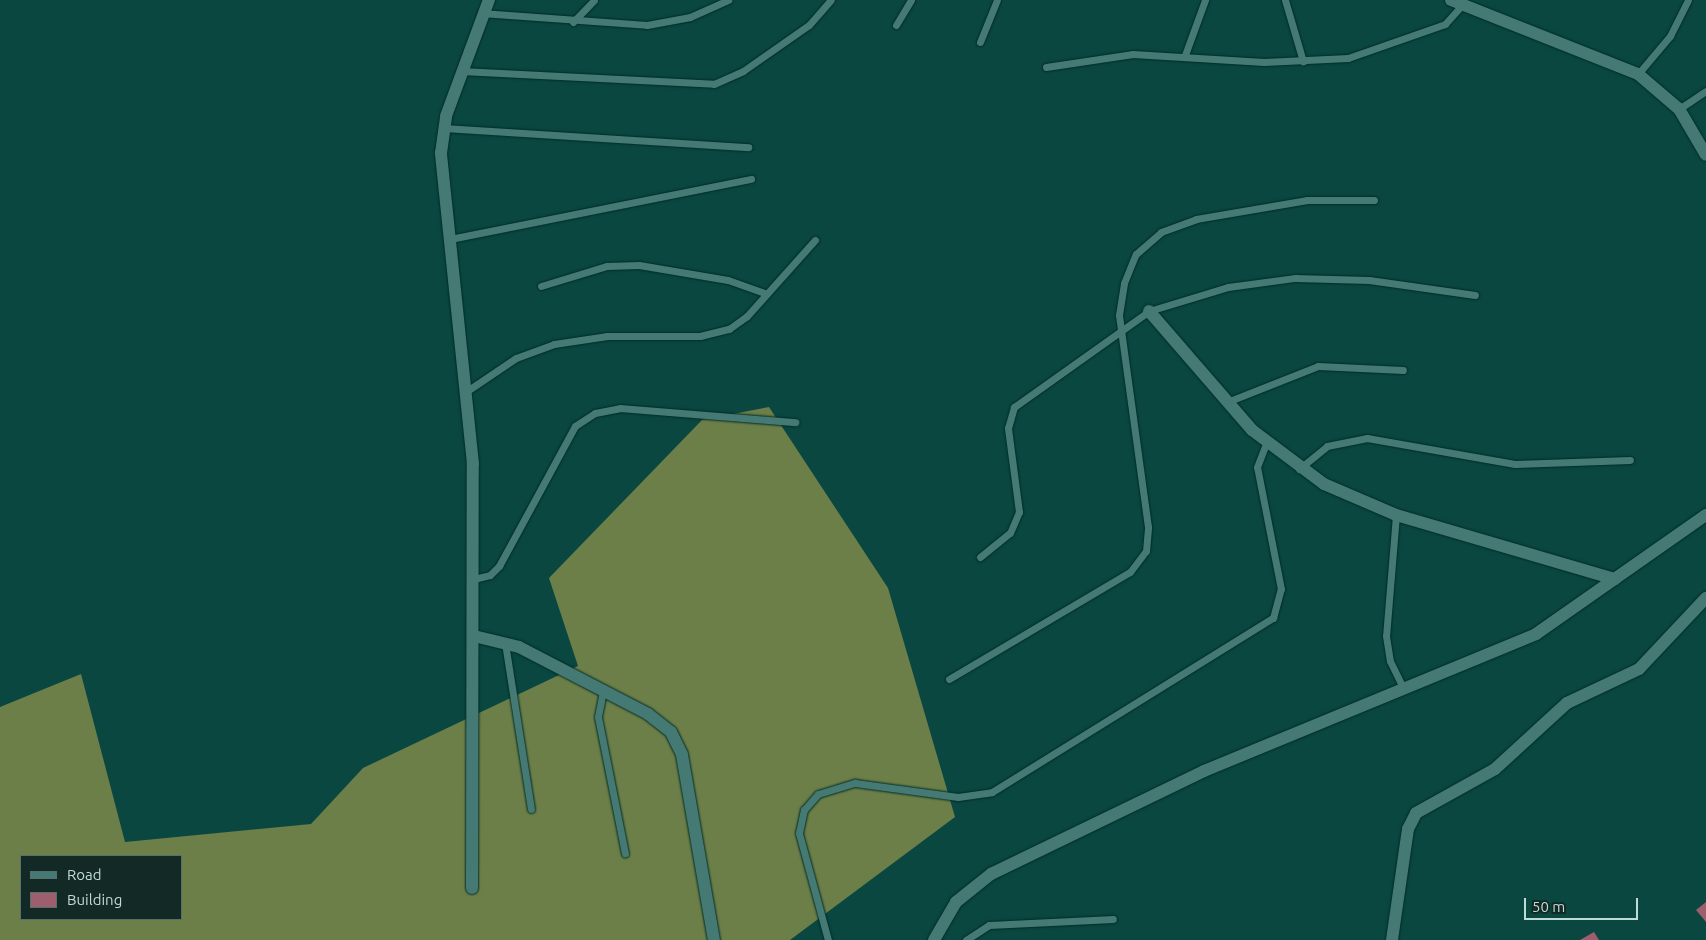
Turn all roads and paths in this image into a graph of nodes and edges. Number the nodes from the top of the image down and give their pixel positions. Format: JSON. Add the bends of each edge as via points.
{"nodes":[{"id":1,"x":488,"y":0,"type":"edge"},
{"id":2,"x":594,"y":0,"type":"edge"},
{"id":3,"x":728,"y":0,"type":"edge"},
{"id":4,"x":831,"y":0,"type":"edge"},
{"id":5,"x":911,"y":0,"type":"edge"},
{"id":6,"x":997,"y":0,"type":"edge"},
{"id":7,"x":1206,"y":0,"type":"edge"},
{"id":8,"x":1285,"y":0,"type":"edge"},
{"id":9,"x":1688,"y":0,"type":"edge"},
{"id":10,"x":1457,"y":2,"type":"edge"},
{"id":11,"x":481,"y":13,"type":"junction"},
{"id":12,"x":573,"y":22,"type":"junction"},
{"id":13,"x":896,"y":25,"type":"dead end"},
{"id":14,"x":980,"y":42,"type":"dead end"},
{"id":15,"x":1185,"y":54,"type":"junction"},
{"id":16,"x":1303,"y":61,"type":"junction"},
{"id":17,"x":1046,"y":67,"type":"dead end"},
{"id":18,"x":461,"y":71,"type":"junction"},
{"id":19,"x":1638,"y":74,"type":"junction"},
{"id":20,"x":1706,"y":91,"type":"edge"},
{"id":21,"x":1679,"y":109,"type":"junction"},
{"id":22,"x":444,"y":128,"type":"junction"},
{"id":23,"x":748,"y":147,"type":"dead end"},
{"id":24,"x":1706,"y":156,"type":"edge"},
{"id":25,"x":751,"y":179,"type":"dead end"},
{"id":26,"x":1374,"y":200,"type":"dead end"},
{"id":27,"x":450,"y":239,"type":"junction"},
{"id":28,"x":815,"y":240,"type":"dead end"},
{"id":29,"x":541,"y":286,"type":"dead end"},
{"id":30,"x":767,"y":294,"type":"junction"},
{"id":31,"x":1474,"y":295,"type":"dead end"},
{"id":32,"x":1149,"y":311,"type":"junction"},
{"id":33,"x":1120,"y":330,"type":"junction"},
{"id":34,"x":1403,"y":370,"type":"dead end"},
{"id":35,"x":467,"y":391,"type":"junction"},
{"id":36,"x":1227,"y":402,"type":"junction"},
{"id":37,"x":795,"y":422,"type":"dead end"},
{"id":38,"x":1266,"y":443,"type":"junction"},
{"id":39,"x":1630,"y":460,"type":"dead end"},
{"id":40,"x":1299,"y":469,"type":"junction"},
{"id":41,"x":1706,"y":515,"type":"edge"},
{"id":42,"x":1396,"y":516,"type":"junction"},
{"id":43,"x":980,"y":557,"type":"dead end"},
{"id":44,"x":1615,"y":579,"type":"junction"},
{"id":45,"x":474,"y":580,"type":"junction"},
{"id":46,"x":1706,"y":598,"type":"edge"},
{"id":47,"x":474,"y":636,"type":"junction"},
{"id":48,"x":505,"y":643,"type":"junction"},
{"id":49,"x":949,"y":679,"type":"dead end"},
{"id":50,"x":1404,"y":690,"type":"junction"},
{"id":51,"x":603,"y":691,"type":"junction"},
{"id":52,"x":531,"y":809,"type":"dead end"},
{"id":53,"x":625,"y":853,"type":"dead end"},
{"id":54,"x":472,"y":888,"type":"dead end"},
{"id":55,"x":1113,"y":919,"type":"dead end"},
{"id":56,"x":714,"y":940,"type":"edge"},
{"id":57,"x":828,"y":940,"type":"edge"},
{"id":58,"x":934,"y":940,"type":"edge"},
{"id":59,"x":966,"y":940,"type":"edge"},
{"id":60,"x":1392,"y":940,"type":"edge"}],
"edges":[{"from":1,"to":11,"type":"street"},
{"from":2,"to":12,"type":"lane"},
{"from":3,"to":12,"type":"lane","via":[[690,17],[661,24]]},
{"from":4,"to":18,"type":"lane","via":[[809,24],[744,71],[714,84]]},
{"from":5,"to":13,"type":"lane"},
{"from":6,"to":14,"type":"lane"},
{"from":7,"to":15,"type":"lane"},
{"from":8,"to":16,"type":"lane"},
{"from":9,"to":19,"type":"lane","via":[[1670,36]]},
{"from":10,"to":16,"type":"lane","via":[[1445,24],[1369,53]]},
{"from":10,"to":19,"type":"street"},
{"from":11,"to":12,"type":"lane"},
{"from":11,"to":18,"type":"street"},
{"from":15,"to":16,"type":"lane","via":[[1264,62]]},
{"from":15,"to":17,"type":"lane","via":[[1115,55]]},
{"from":18,"to":22,"type":"street"},
{"from":19,"to":21,"type":"street"},
{"from":20,"to":21,"type":"lane"},
{"from":21,"to":24,"type":"street"},
{"from":22,"to":23,"type":"lane"},
{"from":22,"to":27,"type":"street","via":[[441,153]]},
{"from":25,"to":27,"type":"lane"},
{"from":26,"to":33,"type":"lane","via":[[1288,202],[1172,226],[1136,254],[1124,284]]},
{"from":27,"to":35,"type":"street"},
{"from":28,"to":30,"type":"lane"},
{"from":29,"to":30,"type":"lane","via":[[607,266],[638,265],[728,280]]},
{"from":30,"to":35,"type":"lane","via":[[738,324],[720,333],[573,339],[516,358]]},
{"from":31,"to":32,"type":"lane","via":[[1369,280],[1295,278],[1228,287]]},
{"from":32,"to":33,"type":"lane"},
{"from":32,"to":36,"type":"street"},
{"from":33,"to":43,"type":"lane","via":[[1014,407],[1008,428],[1019,512],[1010,533]]},
{"from":33,"to":49,"type":"lane","via":[[1148,527],[1142,559],[1130,572]]},
{"from":34,"to":36,"type":"lane","via":[[1318,366]]},
{"from":35,"to":45,"type":"street","via":[[473,464]]},
{"from":36,"to":38,"type":"street"},
{"from":37,"to":45,"type":"lane","via":[[620,408],[595,413],[576,426],[499,566],[490,575]]},
{"from":38,"to":40,"type":"street"},
{"from":38,"to":57,"type":"lane","via":[[1257,467],[1281,589],[1273,618],[992,792],[958,797],[855,783],[818,794],[804,810],[798,833]]},
{"from":39,"to":40,"type":"lane","via":[[1515,464],[1367,438],[1327,446]]},
{"from":40,"to":42,"type":"street","via":[[1349,497]]},
{"from":41,"to":44,"type":"street"},
{"from":42,"to":44,"type":"street"},
{"from":42,"to":50,"type":"lane","via":[[1386,636],[1390,661]]},
{"from":44,"to":50,"type":"street","via":[[1536,634]]},
{"from":45,"to":47,"type":"street"},
{"from":46,"to":60,"type":"street","via":[[1639,669],[1567,703],[1495,769],[1416,814],[1408,829]]},
{"from":47,"to":48,"type":"street"},
{"from":47,"to":54,"type":"street"},
{"from":48,"to":51,"type":"street"},
{"from":48,"to":52,"type":"lane"},
{"from":50,"to":58,"type":"street","via":[[1204,771],[992,874],[956,902]]},
{"from":51,"to":53,"type":"lane","via":[[598,716]]},
{"from":51,"to":56,"type":"street","via":[[657,718],[680,747]]},
{"from":55,"to":59,"type":"lane","via":[[989,925]]}]}
